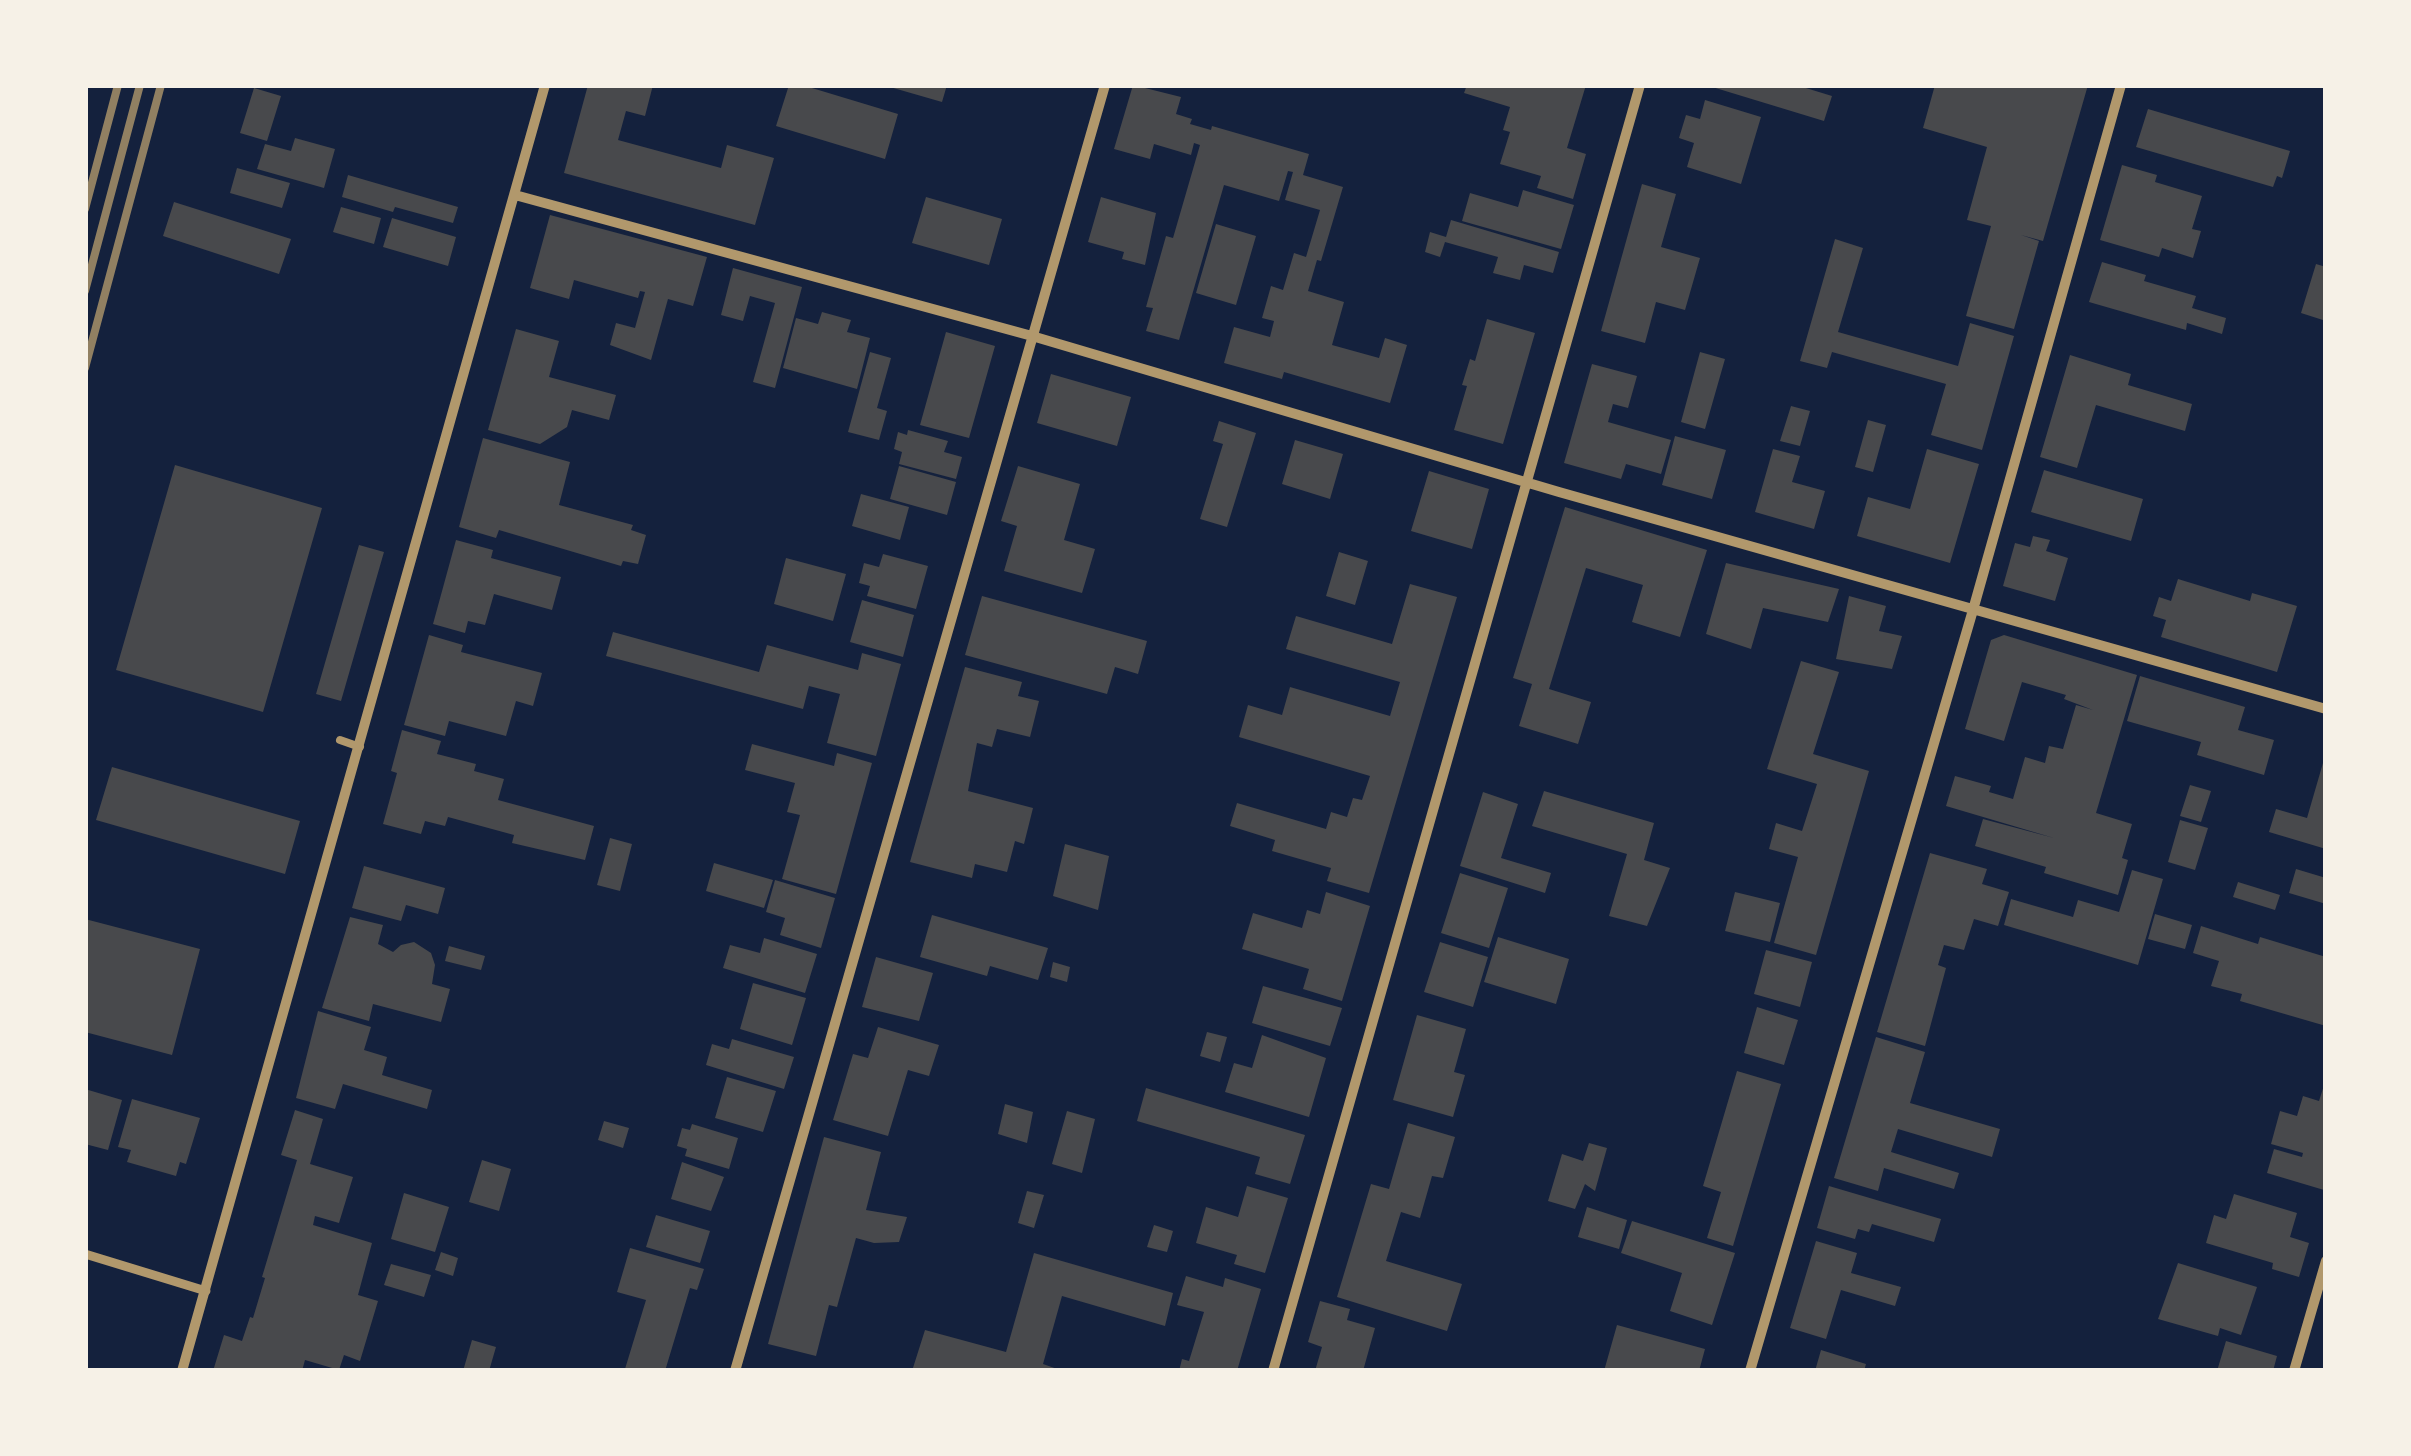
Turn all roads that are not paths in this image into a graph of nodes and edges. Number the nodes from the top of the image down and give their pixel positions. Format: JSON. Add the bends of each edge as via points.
{"nodes":[{"id":1,"x":546,"y":85,"type":"edge"},
{"id":2,"x":1104,"y":85,"type":"edge"},
{"id":3,"x":1640,"y":85,"type":"edge"},
{"id":4,"x":2122,"y":85,"type":"edge"},
{"id":5,"x":515,"y":195,"type":"junction"},
{"id":6,"x":1032,"y":336,"type":"junction"},
{"id":7,"x":1524,"y":482,"type":"junction"},
{"id":8,"x":1973,"y":610,"type":"junction"},
{"id":9,"x":2326,"y":708,"type":"edge"},
{"id":10,"x":340,"y":740,"type":"dead end"},
{"id":11,"x":360,"y":747,"type":"junction"},
{"id":12,"x":85,"y":1254,"type":"edge"},
{"id":13,"x":2326,"y":1261,"type":"edge"},
{"id":14,"x":206,"y":1290,"type":"junction"},
{"id":15,"x":182,"y":1371,"type":"edge"},
{"id":16,"x":734,"y":1371,"type":"edge"},
{"id":17,"x":1273,"y":1371,"type":"edge"},
{"id":18,"x":1750,"y":1371,"type":"edge"},
{"id":19,"x":2294,"y":1371,"type":"edge"}],
"edges":[{"from":1,"to":5,"type":"street"},
{"from":2,"to":6,"type":"street"},
{"from":3,"to":7,"type":"street"},
{"from":4,"to":8,"type":"street"},
{"from":5,"to":6,"type":"street"},
{"from":5,"to":11,"type":"street"},
{"from":6,"to":7,"type":"street"},
{"from":6,"to":16,"type":"street"},
{"from":7,"to":8,"type":"street"},
{"from":7,"to":17,"type":"street"},
{"from":8,"to":9,"type":"street"},
{"from":8,"to":18,"type":"street"},
{"from":10,"to":11,"type":"lane"},
{"from":11,"to":14,"type":"street"},
{"from":12,"to":14,"type":"street"},
{"from":13,"to":19,"type":"street"},
{"from":14,"to":15,"type":"street"}]}
